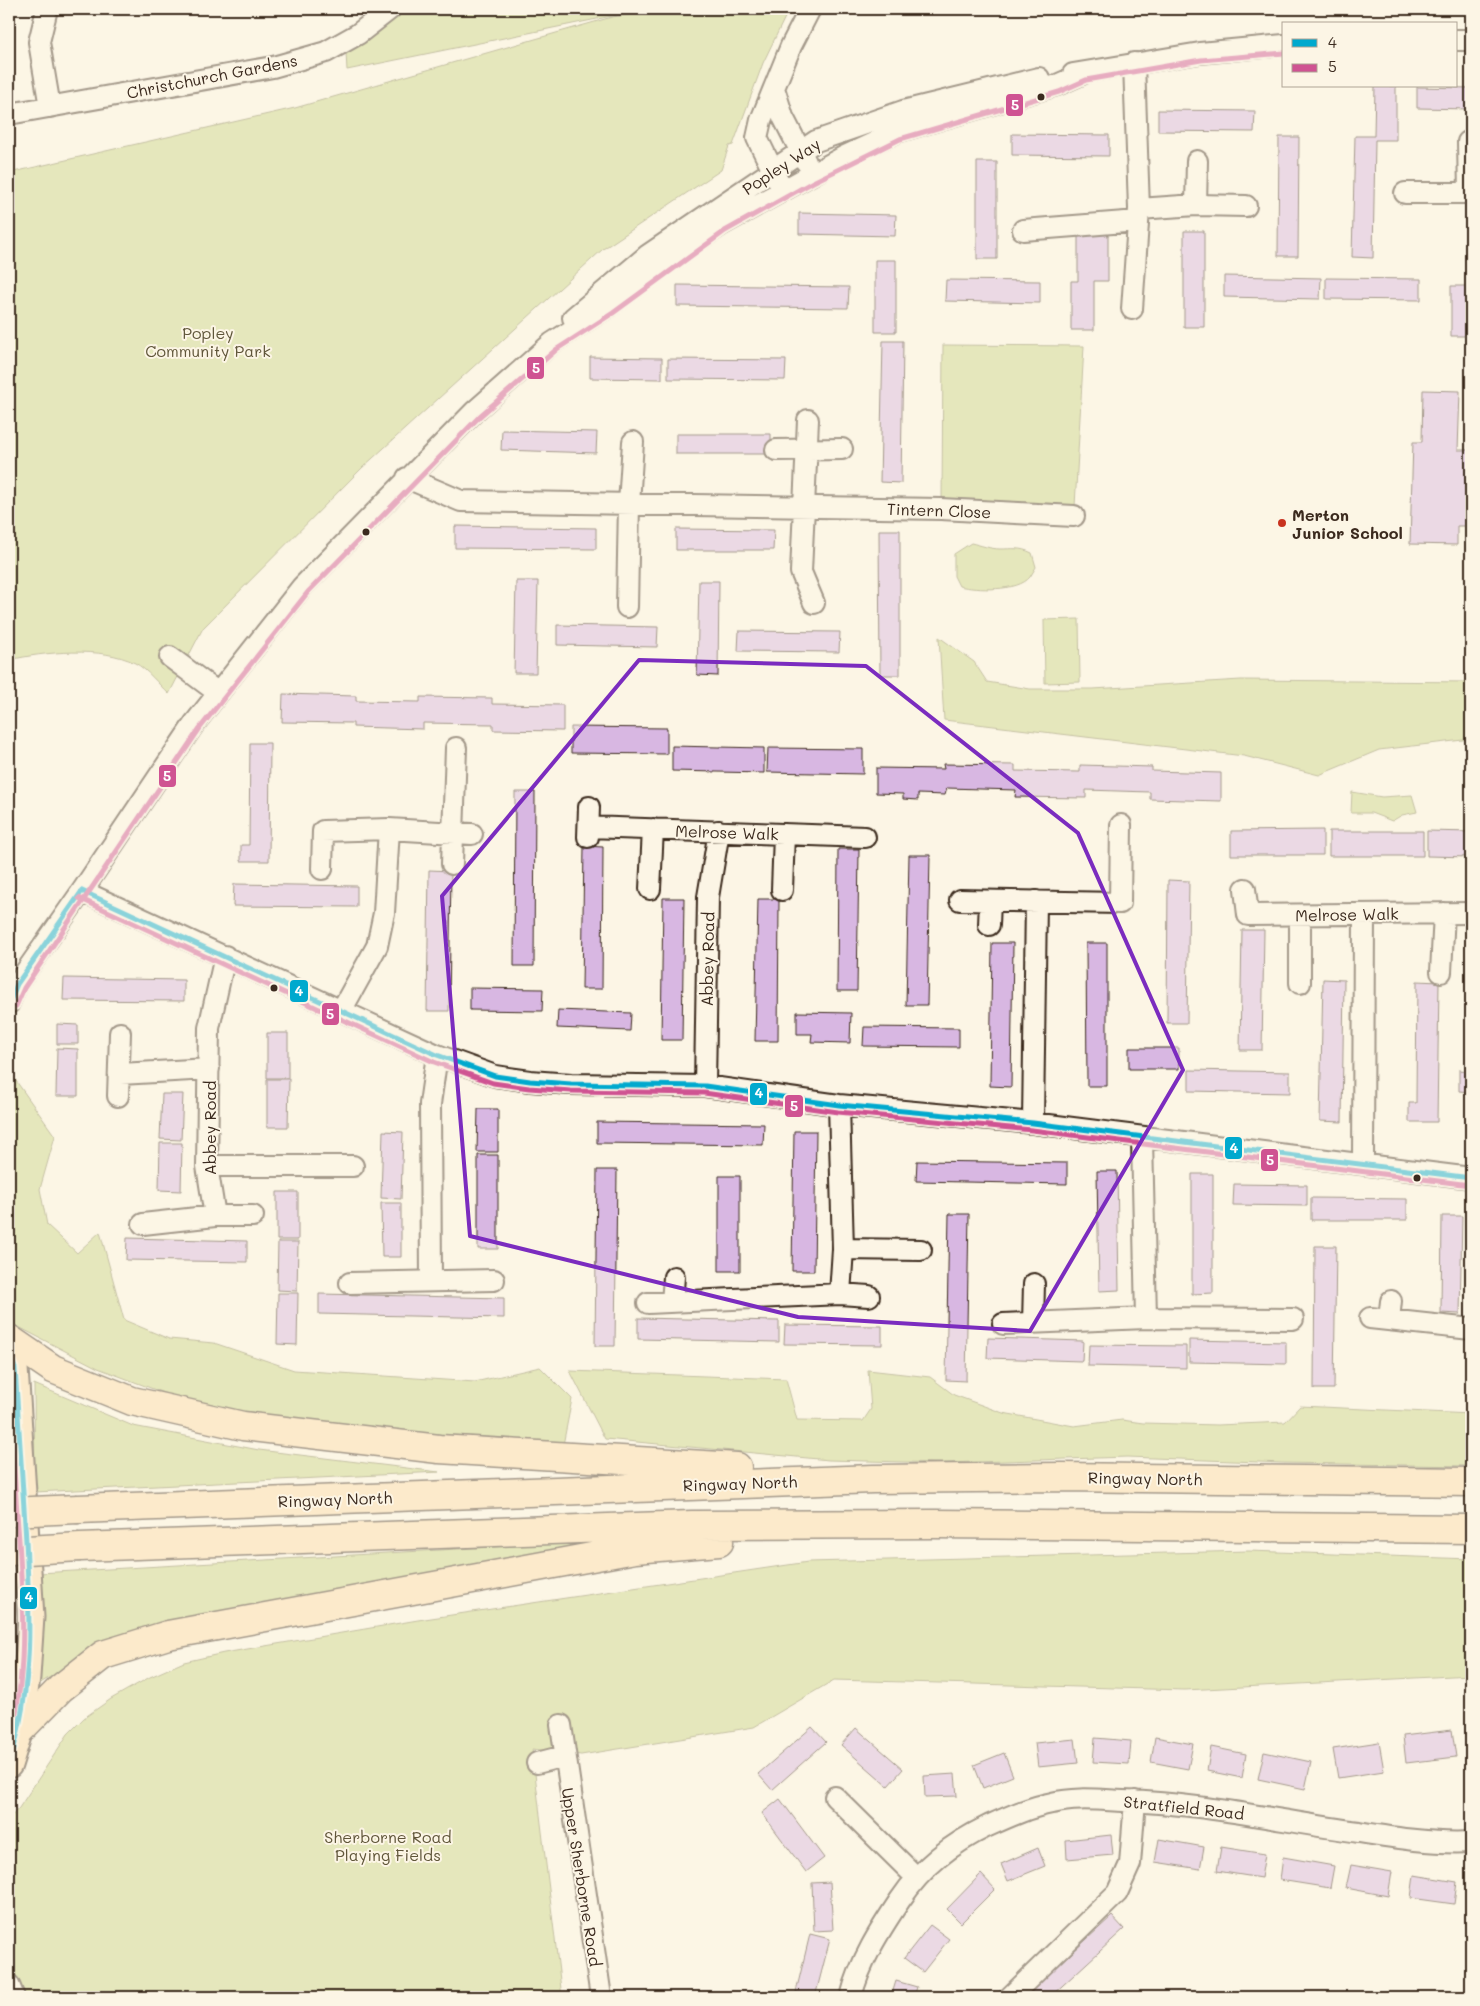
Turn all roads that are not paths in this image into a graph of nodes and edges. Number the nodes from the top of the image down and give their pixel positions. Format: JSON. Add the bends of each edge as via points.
{"nodes":[{"id":1,"x":47,"y":9,"type":"edge"},
{"id":2,"x":390,"y":9,"type":"edge"},
{"id":3,"x":810,"y":9,"type":"edge"},
{"id":4,"x":1458,"y":40,"type":"edge"},
{"id":5,"x":1471,"y":40,"type":"edge"},
{"id":6,"x":1282,"y":44,"type":"edge"},
{"id":7,"x":1134,"y":63,"type":"junction"},
{"id":8,"x":1084,"y":73,"type":"junction"},
{"id":9,"x":774,"y":88,"type":"junction"},
{"id":10,"x":50,"y":107,"type":"junction"},
{"id":11,"x":9,"y":114,"type":"edge"},
{"id":12,"x":1468,"y":142,"type":"dead end"},
{"id":13,"x":800,"y":151,"type":"junction"},
{"id":14,"x":1197,"y":161,"type":"dead end"},
{"id":15,"x":772,"y":170,"type":"junction"},
{"id":16,"x":812,"y":173,"type":"junction"},
{"id":17,"x":783,"y":190,"type":"junction"},
{"id":18,"x":1405,"y":193,"type":"dead end"},
{"id":19,"x":1470,"y":193,"type":"edge"},
{"id":20,"x":1196,"y":205,"type":"junction"},
{"id":21,"x":1246,"y":206,"type":"dead end"},
{"id":22,"x":1138,"y":215,"type":"junction"},
{"id":23,"x":1023,"y":230,"type":"dead end"},
{"id":24,"x":1132,"y":310,"type":"dead end"},
{"id":25,"x":552,"y":343,"type":"junction"},
{"id":26,"x":808,"y":420,"type":"dead end"},
{"id":27,"x":634,"y":442,"type":"dead end"},
{"id":28,"x":808,"y":449,"type":"junction"},
{"id":29,"x":842,"y":449,"type":"dead end"},
{"id":30,"x":776,"y":450,"type":"dead end"},
{"id":31,"x":407,"y":478,"type":"junction"},
{"id":32,"x":629,"y":504,"type":"junction"},
{"id":33,"x":805,"y":506,"type":"junction"},
{"id":34,"x":1074,"y":516,"type":"dead end"},
{"id":35,"x":814,"y":603,"type":"dead end"},
{"id":36,"x":627,"y":607,"type":"dead end"},
{"id":37,"x":170,"y":657,"type":"dead end"},
{"id":38,"x":217,"y":692,"type":"junction"},
{"id":39,"x":456,"y":748,"type":"dead end"},
{"id":40,"x":589,"y":807,"type":"dead end"},
{"id":41,"x":1121,"y":825,"type":"dead end"},
{"id":42,"x":653,"y":829,"type":"junction"},
{"id":43,"x":389,"y":830,"type":"junction"},
{"id":44,"x":719,"y":832,"type":"junction"},
{"id":45,"x":462,"y":834,"type":"junction"},
{"id":46,"x":784,"y":834,"type":"junction"},
{"id":47,"x":865,"y":837,"type":"dead end"},
{"id":48,"x":452,"y":864,"type":"dead end"},
{"id":49,"x":322,"y":869,"type":"dead end"},
{"id":50,"x":650,"y":889,"type":"dead end"},
{"id":51,"x":782,"y":890,"type":"dead end"},
{"id":52,"x":1245,"y":890,"type":"dead end"},
{"id":53,"x":82,"y":892,"type":"junction"},
{"id":54,"x":960,"y":900,"type":"dead end"},
{"id":55,"x":990,"y":901,"type":"junction"},
{"id":56,"x":1036,"y":901,"type":"junction"},
{"id":57,"x":1471,"y":912,"type":"edge"},
{"id":58,"x":1444,"y":913,"type":"junction"},
{"id":59,"x":1364,"y":914,"type":"junction"},
{"id":60,"x":1300,"y":915,"type":"junction"},
{"id":61,"x":989,"y":925,"type":"dead end"},
{"id":62,"x":225,"y":956,"type":"junction"},
{"id":63,"x":1441,"y":972,"type":"dead end"},
{"id":64,"x":13,"y":978,"type":"edge"},
{"id":65,"x":1300,"y":983,"type":"dead end"},
{"id":66,"x":9,"y":1003,"type":"edge"},
{"id":67,"x":341,"y":1011,"type":"junction"},
{"id":68,"x":120,"y":1033,"type":"dead end"},
{"id":69,"x":437,"y":1055,"type":"junction"},
{"id":70,"x":209,"y":1069,"type":"junction"},
{"id":71,"x":120,"y":1074,"type":"junction"},
{"id":72,"x":705,"y":1086,"type":"junction"},
{"id":73,"x":118,"y":1096,"type":"dead end"},
{"id":74,"x":839,"y":1104,"type":"junction"},
{"id":75,"x":1033,"y":1123,"type":"junction"},
{"id":76,"x":1142,"y":1138,"type":"junction"},
{"id":77,"x":1363,"y":1164,"type":"junction"},
{"id":78,"x":206,"y":1166,"type":"junction"},
{"id":79,"x":353,"y":1166,"type":"dead end"},
{"id":80,"x":1471,"y":1178,"type":"edge"},
{"id":81,"x":215,"y":1216,"type":"junction"},
{"id":82,"x":253,"y":1216,"type":"dead end"},
{"id":83,"x":143,"y":1224,"type":"dead end"},
{"id":84,"x":843,"y":1249,"type":"junction"},
{"id":85,"x":920,"y":1250,"type":"dead end"},
{"id":86,"x":674,"y":1276,"type":"dead end"},
{"id":87,"x":494,"y":1280,"type":"dead end"},
{"id":88,"x":431,"y":1281,"type":"junction"},
{"id":89,"x":350,"y":1283,"type":"dead end"},
{"id":90,"x":1034,"y":1284,"type":"dead end"},
{"id":91,"x":840,"y":1294,"type":"junction"},
{"id":92,"x":869,"y":1296,"type":"dead end"},
{"id":93,"x":672,"y":1302,"type":"junction"},
{"id":94,"x":648,"y":1303,"type":"dead end"},
{"id":95,"x":1383,"y":1313,"type":"dead end"},
{"id":96,"x":1146,"y":1318,"type":"junction"},
{"id":97,"x":1293,"y":1319,"type":"dead end"},
{"id":98,"x":1033,"y":1323,"type":"junction"},
{"id":99,"x":1003,"y":1324,"type":"dead end"},
{"id":100,"x":1471,"y":1329,"type":"edge"},
{"id":101,"x":9,"y":1339,"type":"edge"},
{"id":102,"x":9,"y":1355,"type":"edge"},
{"id":103,"x":873,"y":1479,"type":"junction"},
{"id":104,"x":1471,"y":1482,"type":"edge"},
{"id":105,"x":9,"y":1512,"type":"edge"},
{"id":106,"x":846,"y":1524,"type":"junction"},
{"id":107,"x":1471,"y":1529,"type":"edge"},
{"id":108,"x":9,"y":1550,"type":"edge"},
{"id":109,"x":561,"y":1725,"type":"dead end"},
{"id":110,"x":20,"y":1730,"type":"junction"},
{"id":111,"x":564,"y":1756,"type":"junction"},
{"id":112,"x":537,"y":1763,"type":"dead end"},
{"id":113,"x":9,"y":1765,"type":"edge"},
{"id":114,"x":834,"y":1798,"type":"dead end"},
{"id":115,"x":1135,"y":1801,"type":"junction"},
{"id":116,"x":1471,"y":1842,"type":"edge"},
{"id":117,"x":916,"y":1877,"type":"junction"},
{"id":118,"x":9,"y":1985,"type":"edge"},
{"id":119,"x":14,"y":1997,"type":"edge"},
{"id":120,"x":601,"y":1997,"type":"edge"},
{"id":121,"x":851,"y":1997,"type":"edge"},
{"id":122,"x":1010,"y":1997,"type":"edge"}],
"edges":[{"from":1,"to":10,"type":"street","via":[[39,42]]},
{"from":2,"to":10,"type":"street","name":"Christchurch Gardens","via":[[358,34],[318,55],[273,67]]},
{"from":3,"to":9,"type":"street","via":[[790,46]]},
{"from":4,"to":5,"type":"street"},
{"from":6,"to":7,"type":"street","name":"Popley Way"},
{"from":7,"to":8,"type":"street","name":"Popley Way"},
{"from":7,"to":22,"type":"street"},
{"from":8,"to":13,"type":"street","name":"Popley Way","via":[[1047,76],[904,111],[835,133]]},
{"from":8,"to":16,"type":"street","name":"Popley Way","via":[[1057,85],[897,132]]},
{"from":9,"to":13,"type":"street","via":[[783,117]]},
{"from":9,"to":15,"type":"street","via":[[758,138]]},
{"from":10,"to":11,"type":"street","name":"Christchurch Gardens"},
{"from":12,"to":19,"type":"street"},
{"from":13,"to":15,"type":"street","name":"Popley Way"},
{"from":13,"to":16,"type":"street"},
{"from":14,"to":20,"type":"street"},
{"from":15,"to":17,"type":"street"},
{"from":15,"to":25,"type":"street","name":"Popley Way","via":[[648,255],[590,303]]},
{"from":16,"to":17,"type":"street","name":"Popley Way"},
{"from":17,"to":25,"type":"street","name":"Popley Way","via":[[721,225],[608,307]]},
{"from":18,"to":19,"type":"street"},
{"from":20,"to":21,"type":"street"},
{"from":20,"to":22,"type":"street"},
{"from":22,"to":23,"type":"street"},
{"from":22,"to":24,"type":"street"},
{"from":25,"to":31,"type":"street","name":"Popley Way","via":[[475,410]]},
{"from":26,"to":28,"type":"street"},
{"from":27,"to":32,"type":"street"},
{"from":28,"to":29,"type":"street"},
{"from":28,"to":30,"type":"street"},
{"from":28,"to":33,"type":"street"},
{"from":31,"to":32,"type":"street","name":"Tintern Close","via":[[461,501]]},
{"from":31,"to":38,"type":"street","name":"Popley Way","via":[[302,587]]},
{"from":32,"to":33,"type":"street","name":"Tintern Close"},
{"from":32,"to":36,"type":"street"},
{"from":33,"to":34,"type":"street","name":"Tintern Close"},
{"from":33,"to":35,"type":"street","via":[[802,572]]},
{"from":37,"to":38,"type":"street"},
{"from":38,"to":53,"type":"street","name":"Popley Way"},
{"from":39,"to":45,"type":"street"},
{"from":40,"to":42,"type":"street","name":"Melrose Walk","via":[[588,832]]},
{"from":41,"to":56,"type":"street","via":[[1120,902]]},
{"from":42,"to":44,"type":"street","name":"Melrose Walk"},
{"from":42,"to":50,"type":"street"},
{"from":43,"to":45,"type":"street"},
{"from":43,"to":49,"type":"street","via":[[323,831]]},
{"from":43,"to":67,"type":"street","via":[[384,913],[377,946]]},
{"from":44,"to":46,"type":"street","name":"Melrose Walk"},
{"from":44,"to":72,"type":"street","name":"Abbey Road","via":[[708,897]]},
{"from":45,"to":48,"type":"street"},
{"from":46,"to":47,"type":"street","name":"Melrose Walk"},
{"from":46,"to":51,"type":"street"},
{"from":52,"to":60,"type":"street","name":"Melrose Walk","via":[[1248,915]]},
{"from":53,"to":62,"type":"street"},
{"from":53,"to":64,"type":"street","name":"Popley Way"},
{"from":54,"to":55,"type":"street"},
{"from":55,"to":56,"type":"street"},
{"from":55,"to":61,"type":"street"},
{"from":56,"to":75,"type":"street"},
{"from":57,"to":58,"type":"street","name":"Melrose Walk"},
{"from":58,"to":59,"type":"street","name":"Melrose Walk"},
{"from":58,"to":63,"type":"street"},
{"from":59,"to":60,"type":"street","name":"Melrose Walk"},
{"from":59,"to":77,"type":"street"},
{"from":60,"to":65,"type":"street"},
{"from":62,"to":67,"type":"street"},
{"from":62,"to":70,"type":"street","name":"Abbey Road","via":[[209,1028]]},
{"from":64,"to":66,"type":"street","name":"Popley Way"},
{"from":67,"to":69,"type":"street"},
{"from":68,"to":71,"type":"street"},
{"from":69,"to":72,"type":"street","via":[[495,1076],[530,1081]]},
{"from":69,"to":88,"type":"street","via":[[430,1104]]},
{"from":70,"to":71,"type":"street","name":"Abbey Road"},
{"from":70,"to":78,"type":"street","name":"Abbey Road"},
{"from":71,"to":73,"type":"street"},
{"from":72,"to":74,"type":"street"},
{"from":74,"to":75,"type":"street"},
{"from":74,"to":84,"type":"street"},
{"from":75,"to":76,"type":"street"},
{"from":76,"to":77,"type":"street"},
{"from":76,"to":96,"type":"street"},
{"from":77,"to":80,"type":"street"},
{"from":78,"to":79,"type":"street"},
{"from":78,"to":81,"type":"street","name":"Abbey Road"},
{"from":81,"to":82,"type":"street"},
{"from":81,"to":83,"type":"street"},
{"from":84,"to":85,"type":"street"},
{"from":84,"to":91,"type":"street"},
{"from":86,"to":93,"type":"street"},
{"from":87,"to":88,"type":"street"},
{"from":88,"to":89,"type":"street"},
{"from":90,"to":98,"type":"street"},
{"from":91,"to":92,"type":"street"},
{"from":91,"to":93,"type":"street"},
{"from":93,"to":94,"type":"street"},
{"from":95,"to":100,"type":"street"},
{"from":96,"to":97,"type":"street"},
{"from":96,"to":98,"type":"street"},
{"from":98,"to":99,"type":"street"},
{"from":101,"to":103,"type":"highway","via":[[53,1369],[132,1402],[243,1426],[440,1450],[734,1467]]},
{"from":102,"to":110,"type":"main road","via":[[15,1368],[30,1617]]},
{"from":103,"to":104,"type":"highway","name":"Ringway North","via":[[1062,1477]]},
{"from":103,"to":105,"type":"highway","name":"Ringway North","bridge":true},
{"from":106,"to":107,"type":"highway"},
{"from":106,"to":108,"type":"highway","bridge":true,"via":[[682,1526]]},
{"from":106,"to":110,"type":"highway","via":[[729,1541],[635,1549],[168,1635],[103,1655],[61,1688]]},
{"from":109,"to":111,"type":"street","name":"Upper Sherborne Road"},
{"from":110,"to":113,"type":"main road"},
{"from":111,"to":112,"type":"street"},
{"from":111,"to":120,"type":"street","name":"Upper Sherborne Road"},
{"from":114,"to":117,"type":"street"},
{"from":115,"to":116,"type":"street","name":"Stratfield Road","via":[[1226,1810],[1408,1840]]},
{"from":115,"to":117,"type":"street","name":"Stratfield Road","via":[[1090,1799],[1052,1802],[966,1837]]},
{"from":115,"to":122,"type":"street","via":[[1130,1864],[1117,1893]]},
{"from":117,"to":121,"type":"street","name":"Stratfield Road","via":[[873,1941]]},
{"from":118,"to":119,"type":"street"}]}
